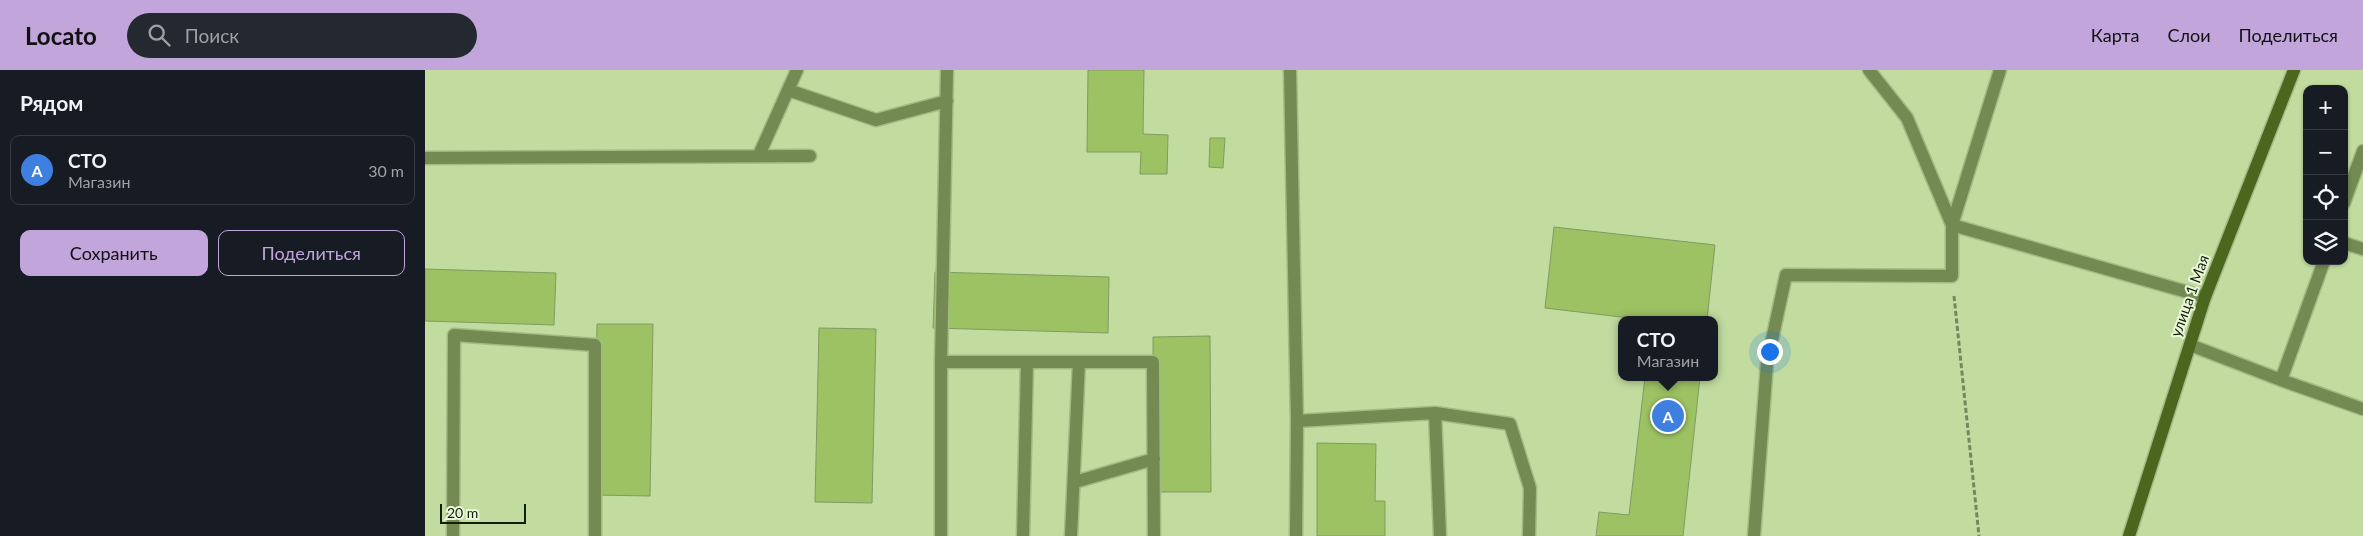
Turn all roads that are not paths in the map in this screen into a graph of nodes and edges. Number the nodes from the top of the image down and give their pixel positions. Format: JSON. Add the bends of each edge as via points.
{"nodes":[{"id":1,"x":797,"y":70,"type":"edge"},
{"id":2,"x":947,"y":70,"type":"edge"},
{"id":3,"x":1289,"y":70,"type":"edge"},
{"id":4,"x":1869,"y":70,"type":"edge"},
{"id":5,"x":2000,"y":70,"type":"edge"},
{"id":6,"x":2294,"y":70,"type":"edge"},
{"id":7,"x":788,"y":90,"type":"junction"},
{"id":8,"x":947,"y":101,"type":"junction"},
{"id":9,"x":2363,"y":151,"type":"edge"},
{"id":10,"x":759,"y":155,"type":"junction"},
{"id":11,"x":810,"y":156,"type":"dead end"},
{"id":12,"x":425,"y":158,"type":"edge"},
{"id":13,"x":2348,"y":192,"type":"edge"},
{"id":14,"x":1952,"y":225,"type":"junction"},
{"id":15,"x":2348,"y":244,"type":"edge"},
{"id":16,"x":2363,"y":250,"type":"edge"},
{"id":17,"x":2322,"y":265,"type":"edge"},
{"id":18,"x":2205,"y":297,"type":"junction"},
{"id":19,"x":2190,"y":345,"type":"junction"},
{"id":20,"x":941,"y":362,"type":"junction"},
{"id":21,"x":1027,"y":362,"type":"junction"},
{"id":22,"x":1079,"y":362,"type":"junction"},
{"id":23,"x":2281,"y":380,"type":"junction"},
{"id":24,"x":2362,"y":404,"type":"edge"},
{"id":25,"x":1435,"y":413,"type":"junction"},
{"id":26,"x":1297,"y":421,"type":"junction"},
{"id":27,"x":1154,"y":459,"type":"junction"},
{"id":28,"x":1075,"y":482,"type":"junction"},
{"id":29,"x":453,"y":536,"type":"edge"},
{"id":30,"x":595,"y":536,"type":"edge"},
{"id":31,"x":941,"y":536,"type":"edge"},
{"id":32,"x":1023,"y":536,"type":"edge"},
{"id":33,"x":1071,"y":536,"type":"edge"},
{"id":34,"x":1154,"y":536,"type":"edge"},
{"id":35,"x":1296,"y":536,"type":"edge"},
{"id":36,"x":1440,"y":536,"type":"edge"},
{"id":37,"x":1529,"y":536,"type":"edge"},
{"id":38,"x":1754,"y":536,"type":"edge"},
{"id":39,"x":2129,"y":536,"type":"edge"}],
"edges":[{"from":1,"to":7,"type":"lane"},
{"from":2,"to":8,"type":"lane"},
{"from":3,"to":26,"type":"lane"},
{"from":4,"to":14,"type":"lane","via":[[1907,118]]},
{"from":5,"to":14,"type":"lane"},
{"from":6,"to":18,"type":"street","name":"улица 1 Мая"},
{"from":7,"to":8,"type":"lane","via":[[876,120]]},
{"from":7,"to":10,"type":"lane"},
{"from":8,"to":20,"type":"lane"},
{"from":9,"to":13,"type":"lane"},
{"from":10,"to":11,"type":"lane"},
{"from":10,"to":12,"type":"lane"},
{"from":14,"to":18,"type":"lane"},
{"from":14,"to":38,"type":"lane","via":[[1951,276],[1786,275],[1767,363]]},
{"from":15,"to":16,"type":"lane"},
{"from":17,"to":23,"type":"lane"},
{"from":18,"to":19,"type":"street","name":"улица 1 Мая"},
{"from":19,"to":23,"type":"lane"},
{"from":19,"to":39,"type":"street","name":"улица 1 Мая"},
{"from":20,"to":21,"type":"lane"},
{"from":20,"to":31,"type":"lane"},
{"from":21,"to":22,"type":"lane"},
{"from":21,"to":32,"type":"lane"},
{"from":22,"to":27,"type":"lane","via":[[1153,362]]},
{"from":22,"to":28,"type":"lane"},
{"from":23,"to":24,"type":"lane"},
{"from":25,"to":26,"type":"lane"},
{"from":25,"to":36,"type":"lane"},
{"from":25,"to":37,"type":"lane","via":[[1510,424],[1530,488]]},
{"from":26,"to":35,"type":"lane"},
{"from":27,"to":28,"type":"lane"},
{"from":27,"to":34,"type":"lane"},
{"from":28,"to":33,"type":"lane"},
{"from":29,"to":30,"type":"lane","via":[[454,335],[595,345]]}]}
